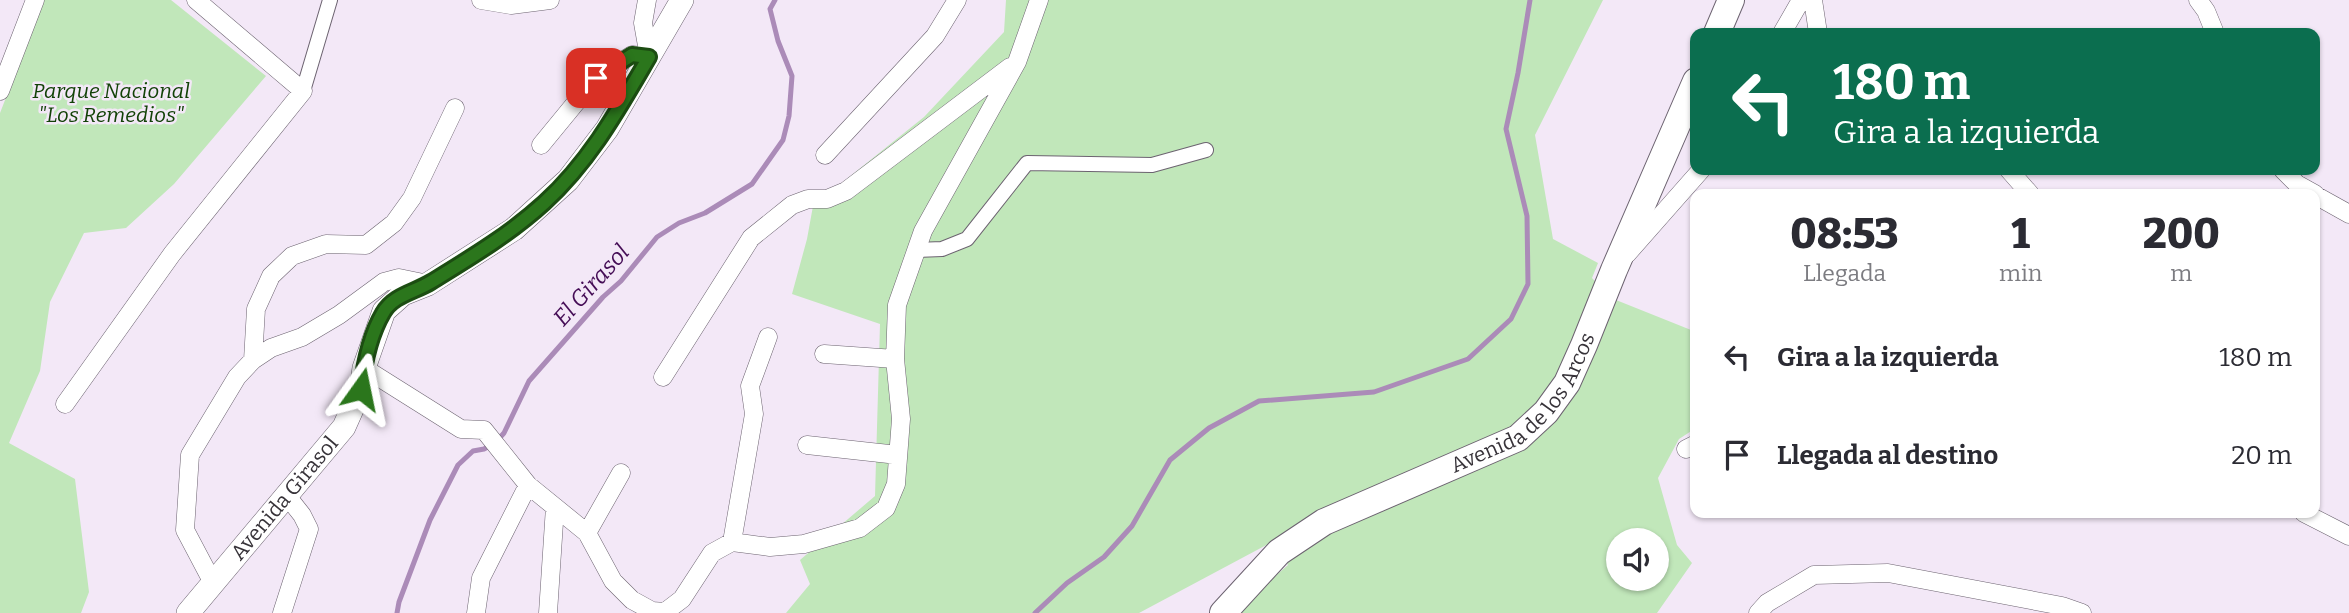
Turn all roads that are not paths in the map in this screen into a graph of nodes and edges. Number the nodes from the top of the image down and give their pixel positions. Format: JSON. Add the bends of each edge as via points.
{"nodes":[{"id":1,"x":35,"y":0,"type":"edge"},
{"id":2,"x":196,"y":0,"type":"edge"},
{"id":3,"x":330,"y":0,"type":"edge"},
{"id":4,"x":481,"y":0,"type":"edge"},
{"id":5,"x":550,"y":0,"type":"edge"},
{"id":6,"x":647,"y":0,"type":"edge"},
{"id":7,"x":682,"y":0,"type":"edge"},
{"id":8,"x":957,"y":0,"type":"edge"},
{"id":9,"x":1039,"y":0,"type":"edge"},
{"id":10,"x":1731,"y":0,"type":"edge"},
{"id":11,"x":1801,"y":0,"type":"edge"},
{"id":12,"x":1813,"y":0,"type":"edge"},
{"id":13,"x":2197,"y":0,"type":"edge"},
{"id":14,"x":1719,"y":28,"type":"edge"},
{"id":15,"x":1785,"y":28,"type":"edge"},
{"id":16,"x":1817,"y":28,"type":"edge"},
{"id":17,"x":2213,"y":28,"type":"edge"},
{"id":18,"x":649,"y":57,"type":"junction"},
{"id":19,"x":1017,"y":62,"type":"junction"},
{"id":20,"x":0,"y":91,"type":"edge"},
{"id":21,"x":303,"y":91,"type":"junction"},
{"id":22,"x":1690,"y":95,"type":"edge"},
{"id":23,"x":456,"y":108,"type":"dead end"},
{"id":24,"x":541,"y":145,"type":"dead end"},
{"id":25,"x":1206,"y":150,"type":"dead end"},
{"id":26,"x":825,"y":155,"type":"dead end"},
{"id":27,"x":1697,"y":175,"type":"edge"},
{"id":28,"x":2014,"y":175,"type":"edge"},
{"id":29,"x":2288,"y":175,"type":"edge"},
{"id":30,"x":2026,"y":189,"type":"edge"},
{"id":31,"x":2306,"y":189,"type":"edge"},
{"id":32,"x":2320,"y":197,"type":"edge"},
{"id":33,"x":2349,"y":214,"type":"edge"},
{"id":34,"x":916,"y":250,"type":"junction"},
{"id":35,"x":1614,"y":270,"type":"junction"},
{"id":36,"x":428,"y":284,"type":"junction"},
{"id":37,"x":768,"y":337,"type":"dead end"},
{"id":38,"x":824,"y":354,"type":"dead end"},
{"id":39,"x":895,"y":359,"type":"junction"},
{"id":40,"x":253,"y":360,"type":"junction"},
{"id":41,"x":364,"y":368,"type":"junction"},
{"id":42,"x":663,"y":377,"type":"dead end"},
{"id":43,"x":65,"y":404,"type":"dead end"},
{"id":44,"x":807,"y":445,"type":"dead end"},
{"id":45,"x":898,"y":455,"type":"junction"},
{"id":46,"x":621,"y":473,"type":"dead end"},
{"id":47,"x":528,"y":485,"type":"junction"},
{"id":48,"x":287,"y":496,"type":"junction"},
{"id":49,"x":555,"y":507,"type":"junction"},
{"id":50,"x":2314,"y":518,"type":"edge"},
{"id":51,"x":587,"y":533,"type":"junction"},
{"id":52,"x":2349,"y":536,"type":"edge"},
{"id":53,"x":732,"y":542,"type":"junction"},
{"id":54,"x":213,"y":583,"type":"junction"},
{"id":55,"x":188,"y":613,"type":"edge"},
{"id":56,"x":282,"y":613,"type":"edge"},
{"id":57,"x":477,"y":613,"type":"edge"},
{"id":58,"x":548,"y":613,"type":"edge"},
{"id":59,"x":1223,"y":613,"type":"edge"},
{"id":60,"x":1758,"y":613,"type":"edge"},
{"id":61,"x":2082,"y":613,"type":"edge"}],
"edges":[{"from":1,"to":20,"type":"street"},
{"from":2,"to":21,"type":"street"},
{"from":3,"to":21,"type":"street"},
{"from":4,"to":5,"type":"street","via":[[511,5]]},
{"from":6,"to":18,"type":"street","via":[[643,23]]},
{"from":7,"to":18,"type":"street","name":"Avenida Girasol"},
{"from":8,"to":26,"type":"street","via":[[934,36]]},
{"from":9,"to":19,"type":"street"},
{"from":10,"to":14,"type":"main road"},
{"from":11,"to":15,"type":"street"},
{"from":12,"to":16,"type":"street"},
{"from":13,"to":17,"type":"street"},
{"from":18,"to":24,"type":"street","via":[[632,55],[596,78]]},
{"from":18,"to":36,"type":"street","name":"Avenida Girasol","via":[[607,129],[568,180],[514,229]]},
{"from":19,"to":34,"type":"street"},
{"from":19,"to":42,"type":"street","via":[[846,191],[792,205],[751,238]]},
{"from":21,"to":43,"type":"street","via":[[172,254]]},
{"from":22,"to":35,"type":"main road","name":"Avenida de los Arcos"},
{"from":23,"to":40,"type":"street","via":[[412,198],[394,223],[366,245],[326,244],[292,256],[271,276],[256,310]]},
{"from":25,"to":34,"type":"street","via":[[1152,165],[1027,163],[967,239],[942,249]]},
{"from":27,"to":35,"type":"street"},
{"from":28,"to":30,"type":"street"},
{"from":29,"to":31,"type":"street"},
{"from":32,"to":33,"type":"street"},
{"from":34,"to":39,"type":"street","via":[[897,305]]},
{"from":35,"to":59,"type":"main road","name":"Avenida de los Arcos","via":[[1567,383],[1546,412],[1518,438],[1324,522],[1279,552]]},
{"from":36,"to":40,"type":"street","via":[[399,278],[383,282],[339,315]]},
{"from":36,"to":41,"type":"street","name":"Avenida Girasol","via":[[403,294],[383,312]]},
{"from":37,"to":53,"type":"street","via":[[750,386],[754,414]]},
{"from":38,"to":39,"type":"street"},
{"from":39,"to":45,"type":"street","via":[[901,419]]},
{"from":40,"to":54,"type":"street","via":[[237,377],[190,455],[185,530]]},
{"from":41,"to":47,"type":"street","via":[[461,429],[484,430]]},
{"from":41,"to":48,"type":"street","name":"Avenida Girasol","via":[[361,389],[344,427]]},
{"from":44,"to":45,"type":"street"},
{"from":45,"to":53,"type":"street","via":[[892,497],[886,508],[860,528],[804,544],[771,547]]},
{"from":46,"to":51,"type":"street"},
{"from":47,"to":49,"type":"street"},
{"from":47,"to":57,"type":"street","via":[[481,578]]},
{"from":48,"to":54,"type":"street","name":"Avenida Girasol"},
{"from":48,"to":56,"type":"street","via":[[309,529]]},
{"from":49,"to":51,"type":"street"},
{"from":49,"to":58,"type":"street"},
{"from":50,"to":52,"type":"street"},
{"from":51,"to":53,"type":"street","via":[[613,581],[632,600],[652,611],[665,612],[682,598],[712,553]]},
{"from":54,"to":55,"type":"street","name":"Avenida Girasol"},
{"from":60,"to":61,"type":"street","via":[[1814,575],[1888,573]]}]}
